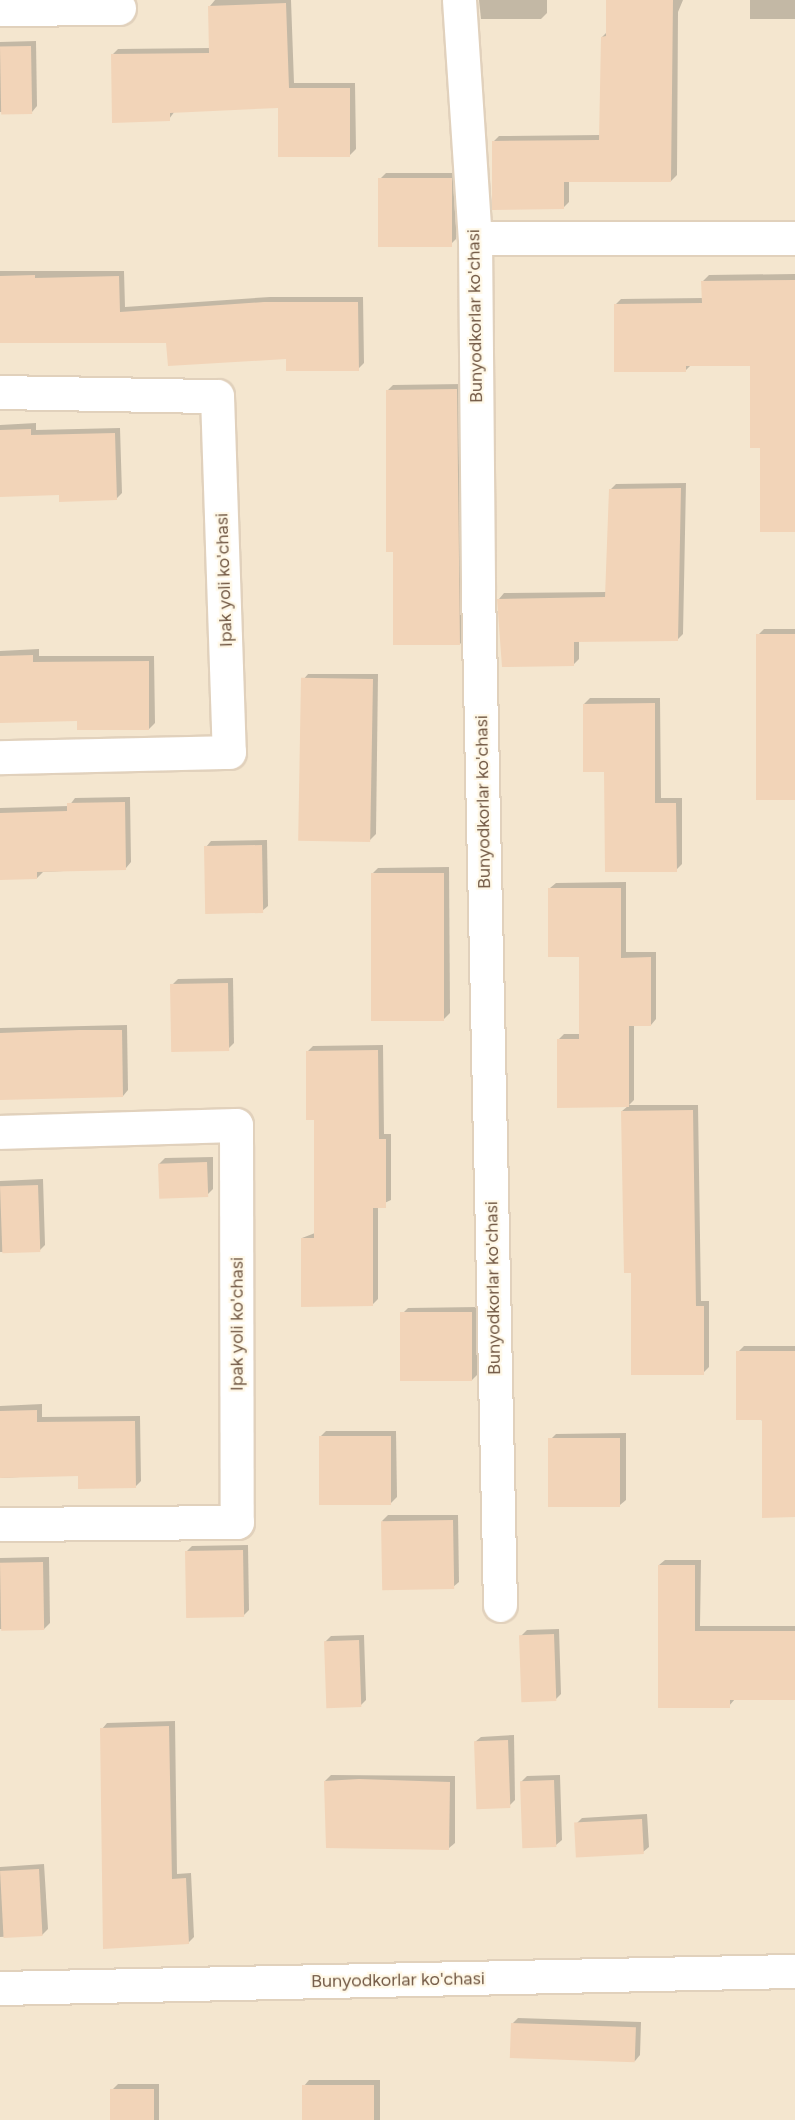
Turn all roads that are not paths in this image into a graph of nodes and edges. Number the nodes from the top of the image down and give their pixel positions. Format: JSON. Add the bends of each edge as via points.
{"nodes":[{"id":1,"x":459,"y":0,"type":"edge"},
{"id":2,"x":119,"y":8,"type":"dead end"},
{"id":3,"x":0,"y":9,"type":"edge"},
{"id":4,"x":475,"y":238,"type":"junction"},
{"id":5,"x":795,"y":238,"type":"edge"},
{"id":6,"x":0,"y":392,"type":"edge"},
{"id":7,"x":0,"y":757,"type":"edge"},
{"id":8,"x":0,"y":1132,"type":"edge"},
{"id":9,"x":0,"y":1524,"type":"edge"},
{"id":10,"x":500,"y":1605,"type":"dead end"},
{"id":11,"x":795,"y":1971,"type":"edge"},
{"id":12,"x":0,"y":1988,"type":"edge"}],
"edges":[{"from":1,"to":4,"type":"street","name":"Bunyodkorlar ko'chasi"},
{"from":2,"to":3,"type":"street"},
{"from":4,"to":5,"type":"street"},
{"from":4,"to":10,"type":"street","name":"Bunyodkorlar ko'chasi","via":[[478,589]]},
{"from":6,"to":7,"type":"street","name":"Ipak yoli ko'chasi","via":[[217,396],[230,752]]},
{"from":8,"to":9,"type":"street","name":"Ipak yoli ko'chasi","via":[[236,1125],[237,1522]]},
{"from":11,"to":12,"type":"street","name":"Bunyodkorlar ko'chasi"}]}
